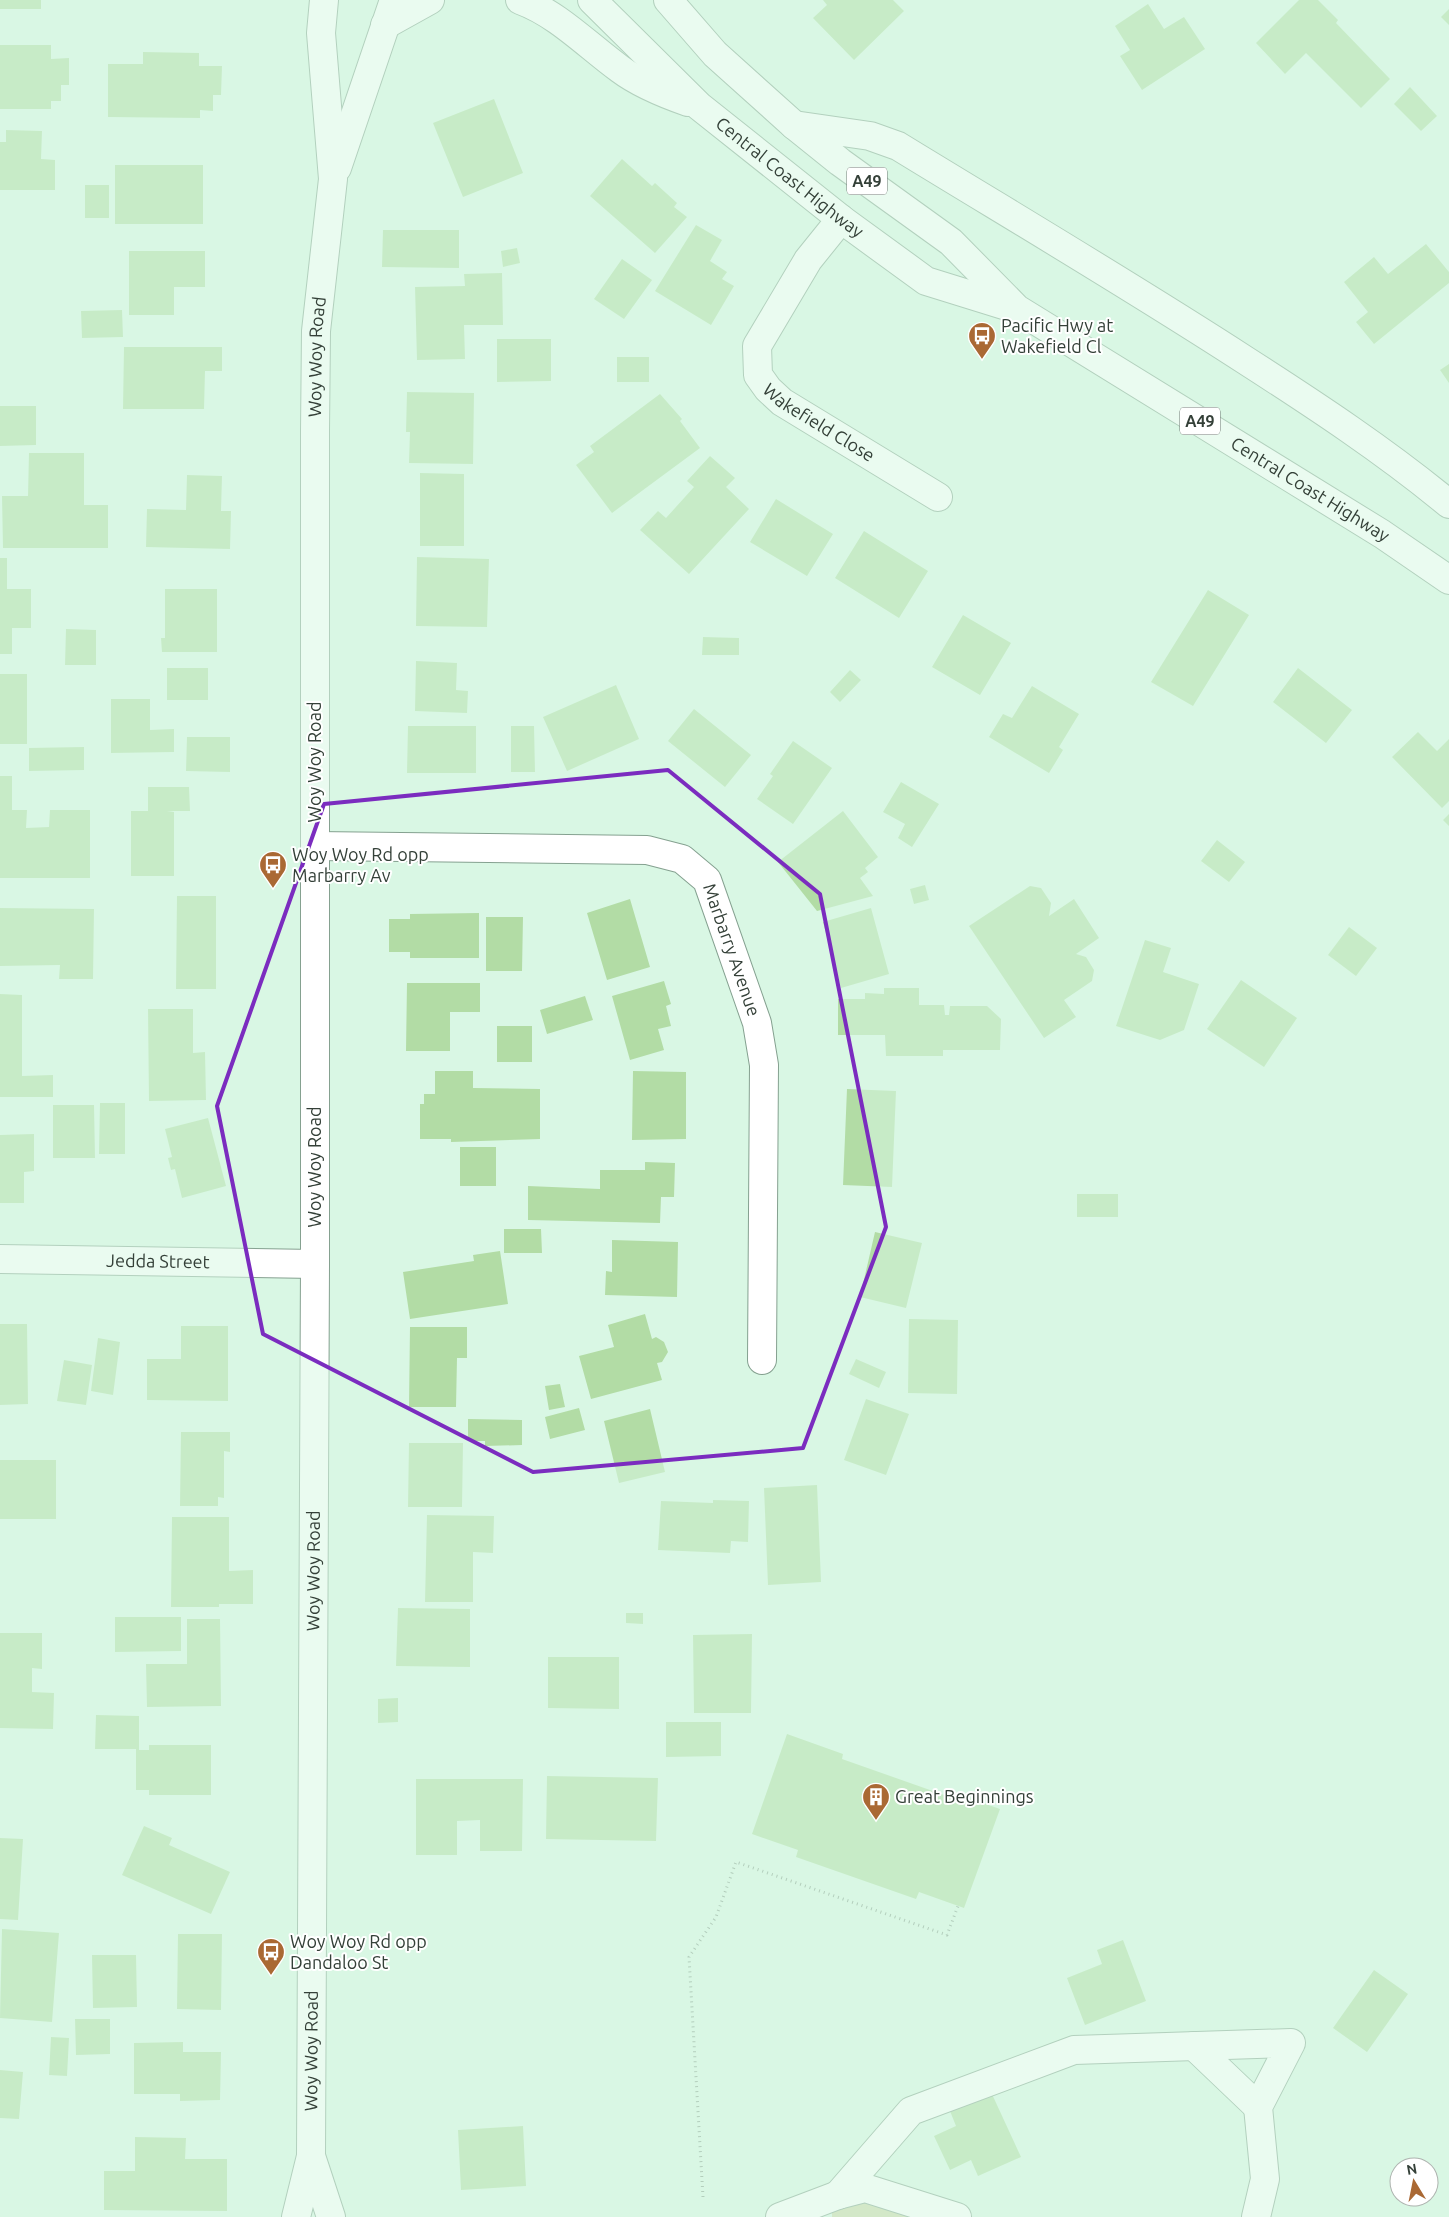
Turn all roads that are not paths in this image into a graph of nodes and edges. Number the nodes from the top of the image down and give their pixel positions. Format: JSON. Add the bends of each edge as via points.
{"nodes":[{"id":1,"x":324,"y":0,"type":"edge"},
{"id":2,"x":430,"y":0,"type":"edge"},
{"id":3,"x":520,"y":0,"type":"edge"},
{"id":4,"x":592,"y":0,"type":"edge"},
{"id":5,"x":668,"y":0,"type":"edge"},
{"id":6,"x":389,"y":13,"type":"edge"},
{"id":7,"x":699,"y":106,"type":"junction"},
{"id":8,"x":794,"y":125,"type":"junction"},
{"id":9,"x":333,"y":179,"type":"junction"},
{"id":10,"x":840,"y":219,"type":"junction"},
{"id":11,"x":1017,"y":309,"type":"junction"},
{"id":12,"x":938,"y":497,"type":"dead end"},
{"id":13,"x":1449,"y":504,"type":"edge"},
{"id":14,"x":1449,"y":580,"type":"edge"},
{"id":15,"x":314,"y":846,"type":"junction"},
{"id":16,"x":0,"y":1259,"type":"edge"},
{"id":17,"x":315,"y":1264,"type":"junction"},
{"id":18,"x":762,"y":1360,"type":"dead end"},
{"id":19,"x":1194,"y":2046,"type":"junction"},
{"id":20,"x":1258,"y":2107,"type":"junction"},
{"id":21,"x":311,"y":2156,"type":"junction"},
{"id":22,"x":838,"y":2195,"type":"junction"},
{"id":23,"x":296,"y":2217,"type":"edge"},
{"id":24,"x":331,"y":2217,"type":"edge"},
{"id":25,"x":780,"y":2217,"type":"edge"},
{"id":26,"x":957,"y":2217,"type":"edge"},
{"id":27,"x":1256,"y":2217,"type":"edge"}],
"edges":[{"from":1,"to":9,"type":"main road","name":"Woy Woy Road","via":[[321,34]]},
{"from":2,"to":6,"type":"main road"},
{"from":3,"to":7,"type":"main road","via":[[559,21],[622,71],[659,92]]},
{"from":4,"to":7,"type":"main road","name":"Central Coast Highway","number":"A49"},
{"from":5,"to":8,"type":"main road","name":"Central Coast Highway","number":"A49","via":[[715,54]]},
{"from":6,"to":9,"type":"main road","name":"Woy Woy Road"},
{"from":7,"to":10,"type":"main road","name":"Central Coast Highway","number":"A49"},
{"from":8,"to":11,"type":"main road","name":"Central Coast Highway","number":"A49","via":[[951,242]]},
{"from":8,"to":13,"type":"main road","via":[[870,136],[898,146],[1258,368],[1408,470]]},
{"from":9,"to":15,"type":"main road","name":"Woy Woy Road","via":[[316,332]]},
{"from":10,"to":11,"type":"main road","name":"Central Coast Highway","number":"A49","via":[[926,281]]},
{"from":10,"to":12,"type":"main road","name":"Wakefield Close","via":[[808,260],[757,346],[758,375],[782,402]]},
{"from":11,"to":14,"type":"main road","name":"Central Coast Highway","number":"A49","via":[[1382,534]]},
{"from":15,"to":17,"type":"main road","name":"Woy Woy Road"},
{"from":15,"to":18,"type":"main road","name":"Marbarry Avenue","via":[[646,850],[682,859],[707,880],[757,1023],[764,1065]]},
{"from":16,"to":17,"type":"main road","name":"Jedda Street"},
{"from":17,"to":21,"type":"main road","name":"Woy Woy Road"},
{"from":19,"to":20,"type":"main road"},
{"from":19,"to":20,"type":"main road","via":[[1291,2043]]},
{"from":19,"to":22,"type":"main road","via":[[1074,2050],[911,2111]]},
{"from":20,"to":27,"type":"main road","via":[[1265,2179]]},
{"from":21,"to":23,"type":"main road","name":"Woy Woy Road"},
{"from":21,"to":24,"type":"main road","name":"Woy Woy Road"},
{"from":22,"to":25,"type":"main road"},
{"from":22,"to":26,"type":"main road","via":[[865,2188]]}]}
